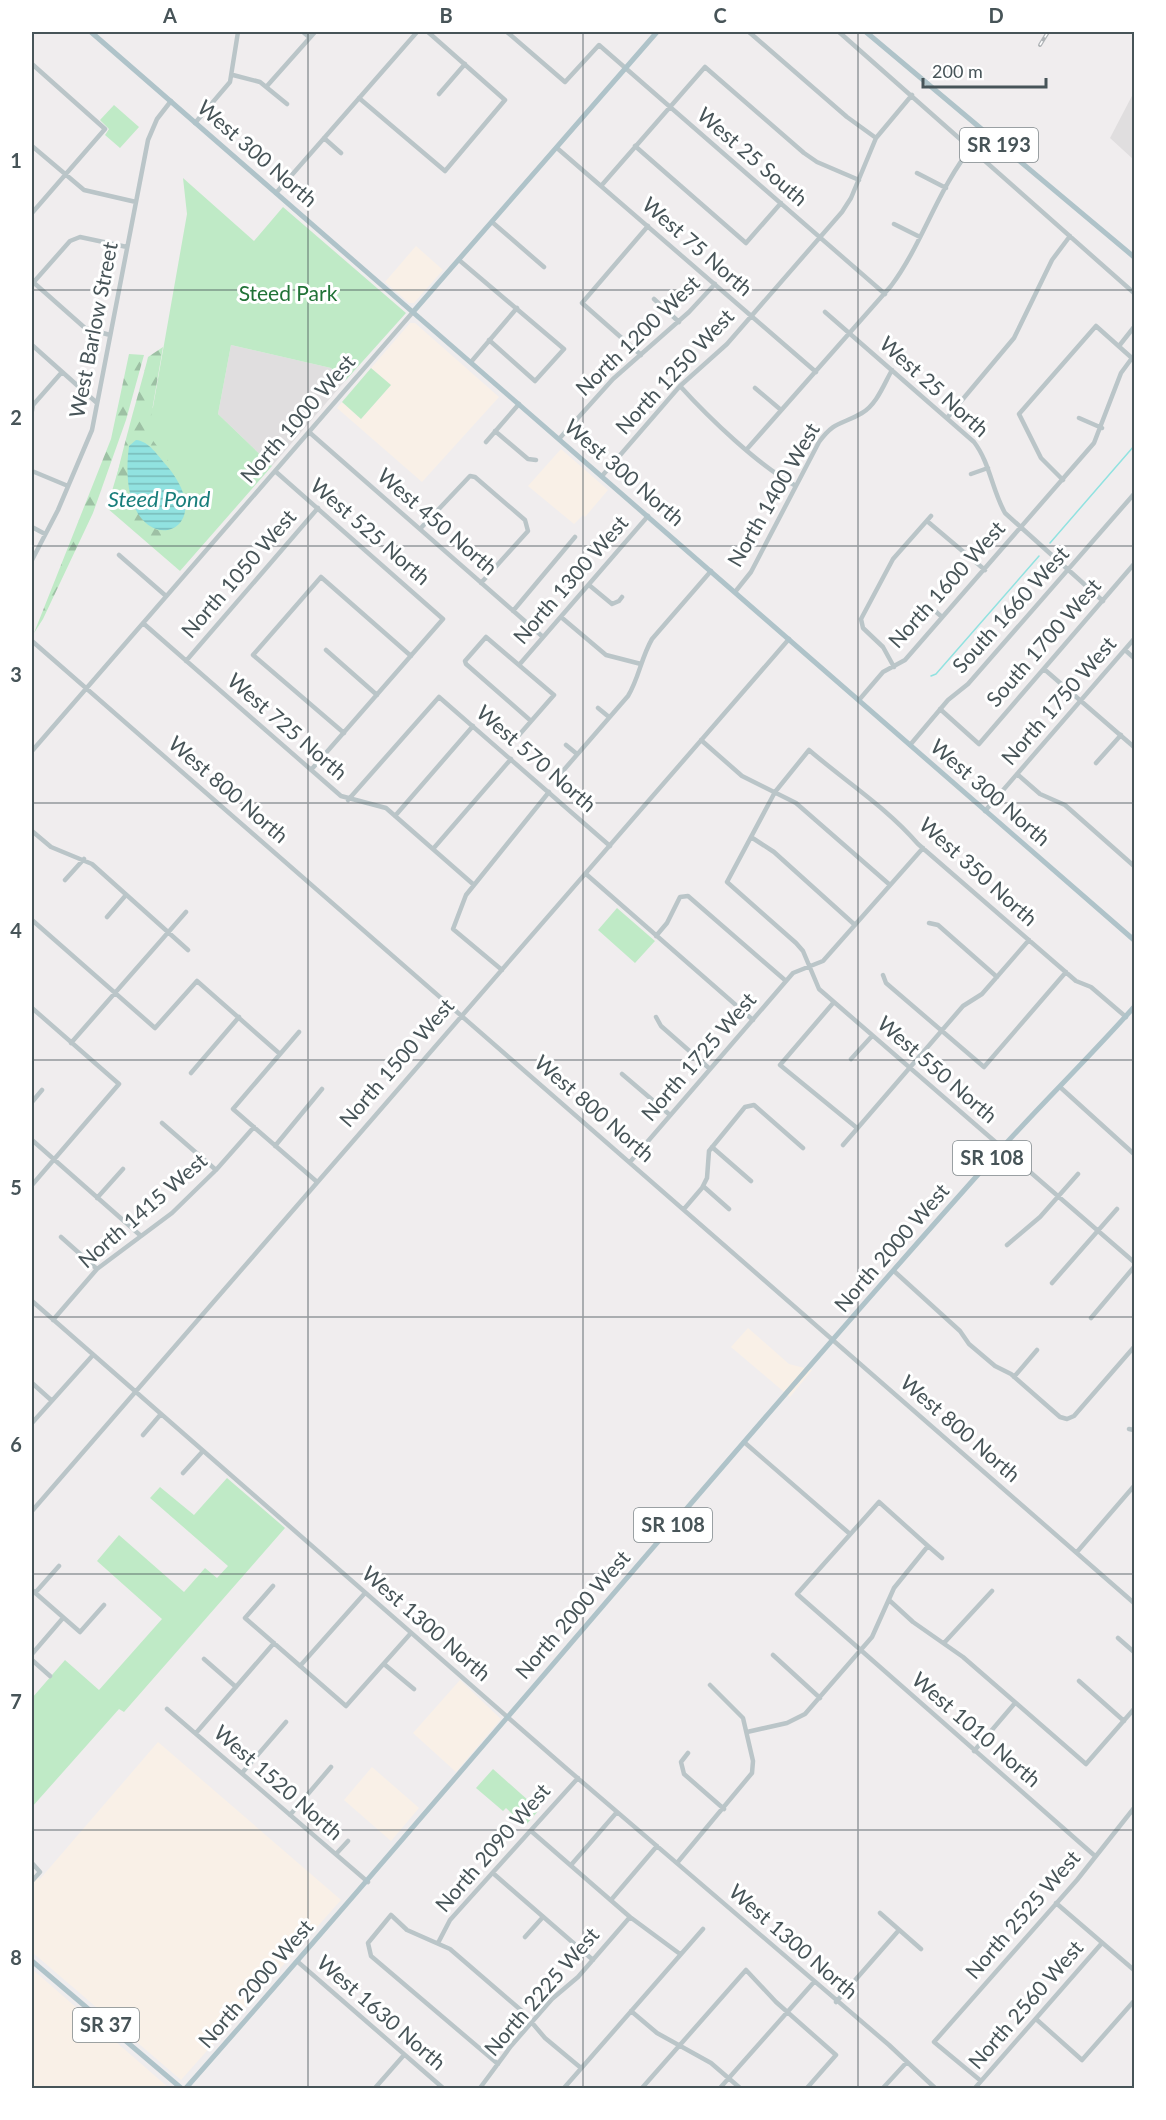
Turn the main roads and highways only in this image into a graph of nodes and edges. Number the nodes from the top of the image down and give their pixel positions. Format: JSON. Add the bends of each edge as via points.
{"nodes":[{"id":1,"x":91,"y":32,"type":"edge"},
{"id":2,"x":657,"y":32,"type":"edge"},
{"id":3,"x":866,"y":32,"type":"edge"},
{"id":4,"x":1134,"y":257,"type":"edge"},
{"id":5,"x":413,"y":312,"type":"junction"},
{"id":6,"x":1134,"y":940,"type":"edge"},
{"id":7,"x":1134,"y":1007,"type":"edge"},
{"id":8,"x":32,"y":1960,"type":"edge"},
{"id":9,"x":181,"y":2088,"type":"edge"},
{"id":10,"x":186,"y":2088,"type":"edge"}],
"edges":[{"from":1,"to":5,"type":"main road","name":"West 300 North"},
{"from":2,"to":5,"type":"main road","name":"North 1000 West"},
{"from":3,"to":4,"type":"main road","number":"SR 193"},
{"from":5,"to":6,"type":"main road","name":"West 300 North"},
{"from":7,"to":10,"type":"main road","name":"North 2000 West","number":"SR 108","via":[[1002,1148],[833,1340]]},
{"from":8,"to":9,"type":"main road","number":"SR 37"}]}
